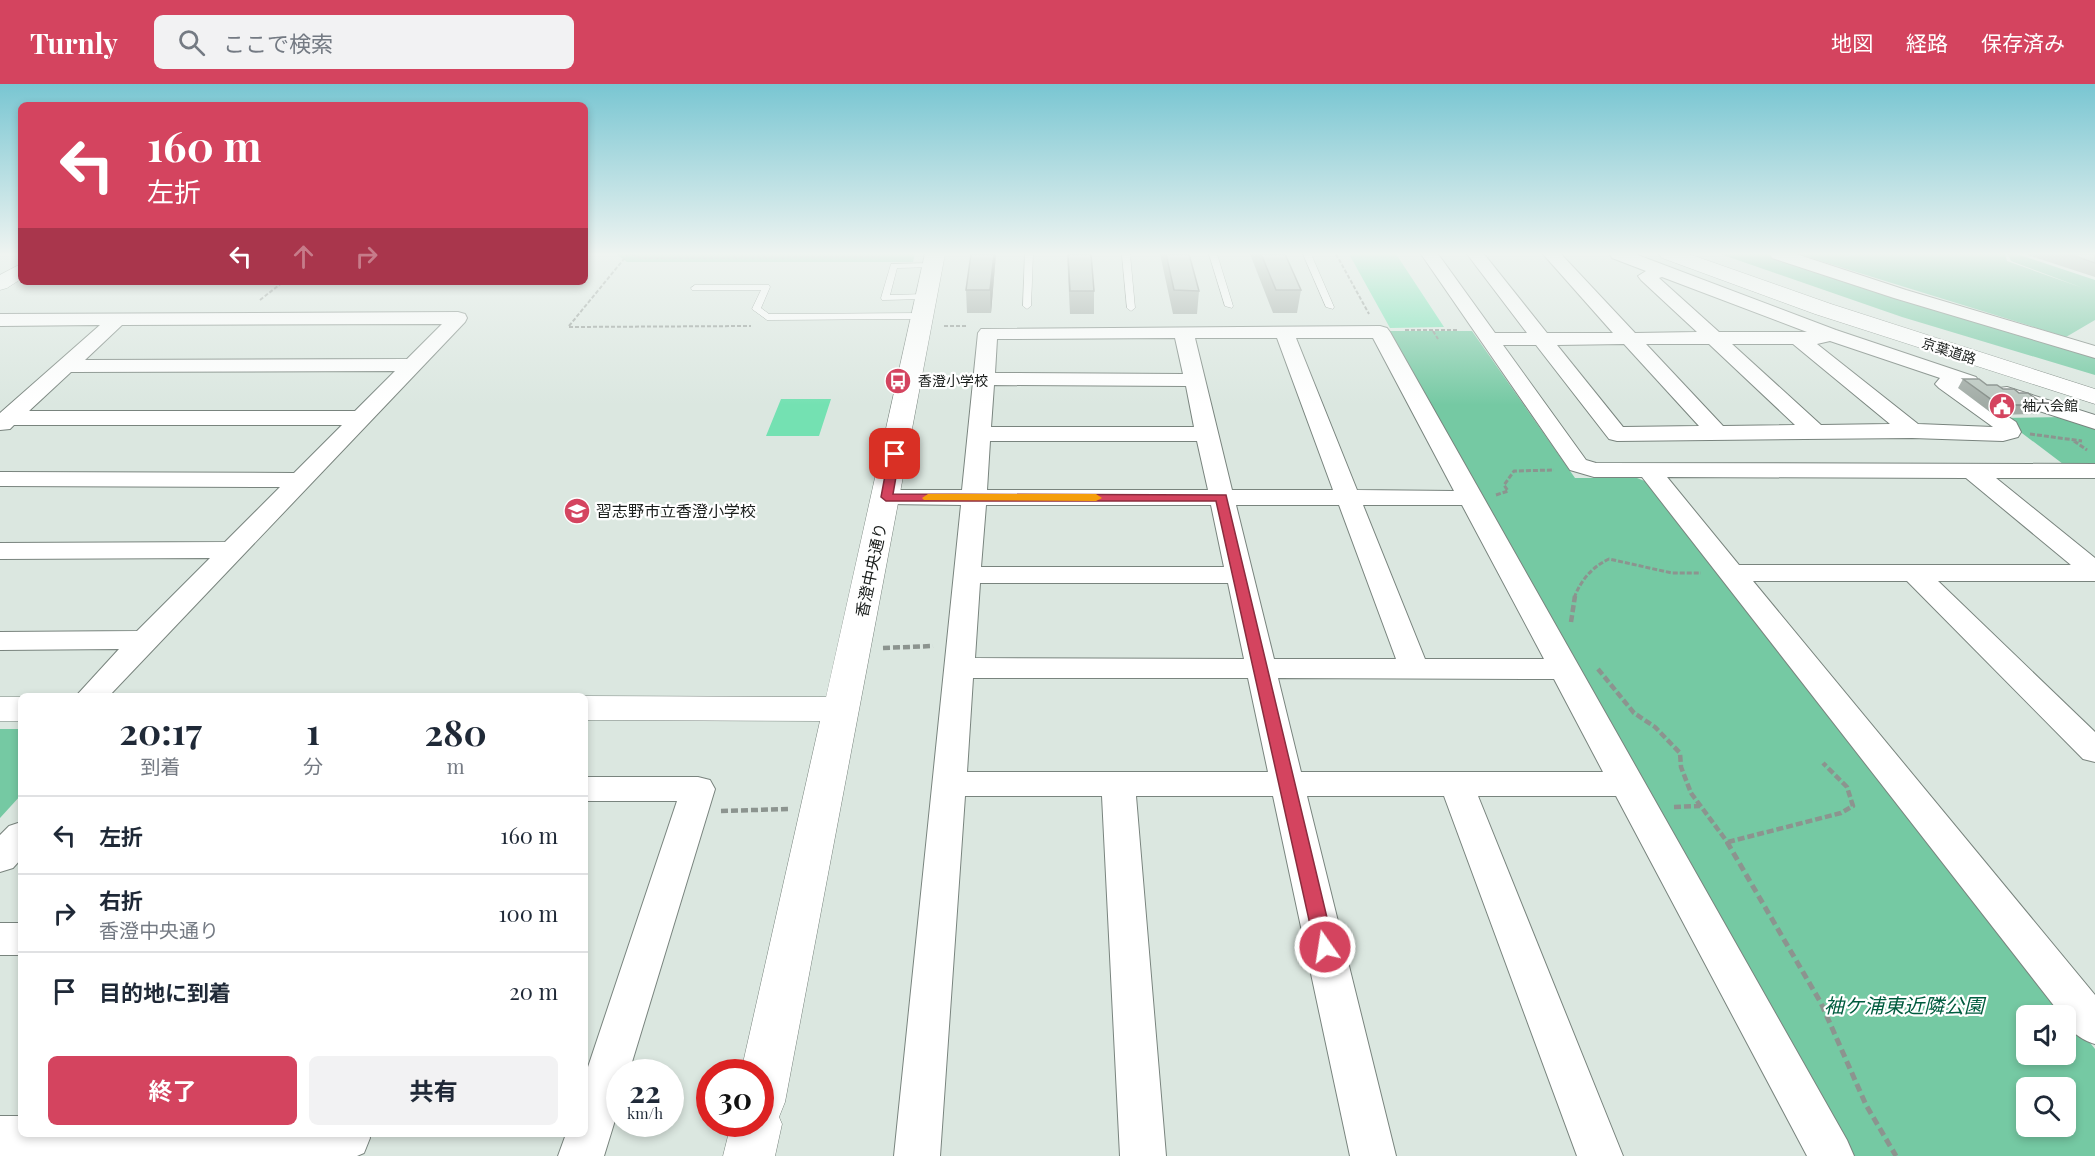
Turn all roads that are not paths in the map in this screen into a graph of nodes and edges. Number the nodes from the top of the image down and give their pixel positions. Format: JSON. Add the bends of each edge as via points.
{"nodes":[{"id":1,"x":758,"y":304,"type":"edge"},
{"id":2,"x":914,"y":304,"type":"edge"},
{"id":3,"x":1131,"y":304,"type":"edge"},
{"id":4,"x":1329,"y":304,"type":"edge"},
{"id":5,"x":1464,"y":304,"type":"edge"},
{"id":6,"x":1514,"y":304,"type":"edge"},
{"id":7,"x":1597,"y":304,"type":"edge"},
{"id":8,"x":1677,"y":304,"type":"edge"},
{"id":9,"x":1760,"y":304,"type":"edge"},
{"id":10,"x":1806,"y":304,"type":"edge"},
{"id":11,"x":1845,"y":304,"type":"edge"},
{"id":12,"x":1933,"y":304,"type":"edge"},
{"id":13,"x":924,"y":306,"type":"junction"},
{"id":14,"x":1330,"y":307,"type":"dead end"},
{"id":15,"x":1131,"y":308,"type":"dead end"},
{"id":16,"x":118,"y":319,"type":"junction"},
{"id":17,"x":4,"y":323,"type":"edge"},
{"id":18,"x":1284,"y":332,"type":"junction"},
{"id":19,"x":1184,"y":333,"type":"junction"},
{"id":20,"x":1485,"y":334,"type":"junction"},
{"id":21,"x":1829,"y":334,"type":"junction"},
{"id":22,"x":2095,"y":337,"type":"edge"},
{"id":23,"x":1628,"y":338,"type":"junction"},
{"id":24,"x":1542,"y":339,"type":"junction"},
{"id":25,"x":1714,"y":339,"type":"junction"},
{"id":26,"x":1799,"y":339,"type":"junction"},
{"id":27,"x":2075,"y":347,"type":"junction"},
{"id":28,"x":2095,"y":352,"type":"edge"},
{"id":29,"x":412,"y":365,"type":"junction"},
{"id":30,"x":67,"y":366,"type":"junction"},
{"id":31,"x":1953,"y":375,"type":"junction"},
{"id":32,"x":984,"y":380,"type":"junction"},
{"id":33,"x":1194,"y":380,"type":"junction"},
{"id":34,"x":2095,"y":383,"type":"edge"},
{"id":35,"x":2095,"y":397,"type":"edge"},
{"id":36,"x":361,"y":418,"type":"junction"},
{"id":37,"x":4,"y":422,"type":"edge"},
{"id":38,"x":2095,"y":423,"type":"edge"},
{"id":39,"x":1912,"y":431,"type":"junction"},
{"id":40,"x":1717,"y":433,"type":"junction"},
{"id":41,"x":1816,"y":433,"type":"junction"},
{"id":42,"x":979,"y":434,"type":"junction"},
{"id":43,"x":1207,"y":434,"type":"junction"},
{"id":44,"x":1971,"y":470,"type":"junction"},
{"id":45,"x":1649,"y":471,"type":"junction"},
{"id":46,"x":2095,"y":471,"type":"edge"},
{"id":47,"x":0,"y":479,"type":"edge"},
{"id":48,"x":301,"y":480,"type":"junction"},
{"id":49,"x":886,"y":497,"type":"junction"},
{"id":50,"x":974,"y":498,"type":"junction"},
{"id":51,"x":1222,"y":498,"type":"junction"},
{"id":52,"x":1347,"y":498,"type":"junction"},
{"id":53,"x":1473,"y":498,"type":"junction"},
{"id":54,"x":233,"y":550,"type":"junction"},
{"id":55,"x":0,"y":551,"type":"edge"},
{"id":56,"x":2095,"y":572,"type":"edge"},
{"id":57,"x":1731,"y":573,"type":"junction"},
{"id":58,"x":1914,"y":573,"type":"junction"},
{"id":59,"x":967,"y":575,"type":"junction"},
{"id":60,"x":1239,"y":575,"type":"junction"},
{"id":61,"x":146,"y":640,"type":"junction"},
{"id":62,"x":0,"y":641,"type":"edge"},
{"id":63,"x":959,"y":657,"type":"junction"},
{"id":64,"x":1580,"y":666,"type":"junction"},
{"id":65,"x":1261,"y":668,"type":"junction"},
{"id":66,"x":1414,"y":668,"type":"junction"},
{"id":67,"x":94,"y":693,"type":"edge"},
{"id":68,"x":588,"y":708,"type":"edge"},
{"id":69,"x":0,"y":709,"type":"edge"},
{"id":70,"x":18,"y":709,"type":"edge"},
{"id":71,"x":842,"y":710,"type":"junction"},
{"id":72,"x":2095,"y":751,"type":"edge"},
{"id":73,"x":948,"y":784,"type":"junction"},
{"id":74,"x":1118,"y":784,"type":"junction"},
{"id":75,"x":1287,"y":784,"type":"junction"},
{"id":76,"x":1456,"y":784,"type":"junction"},
{"id":77,"x":1629,"y":784,"type":"junction"},
{"id":78,"x":588,"y":789,"type":"edge"},
{"id":79,"x":18,"y":838,"type":"edge"},
{"id":80,"x":0,"y":858,"type":"edge"},
{"id":81,"x":0,"y":939,"type":"edge"},
{"id":82,"x":18,"y":939,"type":"edge"},
{"id":83,"x":2095,"y":1026,"type":"edge"},
{"id":84,"x":769,"y":1059,"type":"edge"},
{"id":85,"x":588,"y":1134,"type":"edge"},
{"id":86,"x":587,"y":1137,"type":"edge"},
{"id":87,"x":753,"y":1137,"type":"edge"},
{"id":88,"x":0,"y":1138,"type":"edge"},
{"id":89,"x":345,"y":1143,"type":"edge"},
{"id":90,"x":581,"y":1156,"type":"edge"},
{"id":91,"x":749,"y":1156,"type":"edge"},
{"id":92,"x":917,"y":1156,"type":"edge"},
{"id":93,"x":1143,"y":1156,"type":"edge"},
{"id":94,"x":1373,"y":1156,"type":"edge"},
{"id":95,"x":1600,"y":1156,"type":"edge"},
{"id":96,"x":1831,"y":1156,"type":"edge"}],
"edges":[{"from":1,"to":13,"type":"lane","via":[[756,309],[767,317]]},
{"from":2,"to":13,"type":"lane"},
{"from":3,"to":15,"type":"lane"},
{"from":4,"to":14,"type":"lane"},
{"from":5,"to":20,"type":"street"},
{"from":6,"to":24,"type":"street"},
{"from":7,"to":23,"type":"street"},
{"from":8,"to":25,"type":"street"},
{"from":9,"to":21,"type":"street"},
{"from":10,"to":35,"type":"main road","name":"京葉道路"},
{"from":11,"to":34,"type":"main road","name":"京葉道路"},
{"from":12,"to":27,"type":"street"},
{"from":13,"to":49,"type":"main road","name":"香澄中央通り"},
{"from":16,"to":17,"type":"street"},
{"from":16,"to":29,"type":"street","via":[[458,318]]},
{"from":16,"to":30,"type":"street"},
{"from":18,"to":19,"type":"street"},
{"from":18,"to":52,"type":"street"},
{"from":18,"to":53,"type":"street","via":[[1380,331]]},
{"from":19,"to":32,"type":"street","via":[[988,333]]},
{"from":19,"to":33,"type":"street"},
{"from":20,"to":24,"type":"street"},
{"from":20,"to":45,"type":"street","via":[[1578,465],[1594,470]]},
{"from":21,"to":26,"type":"street"},
{"from":21,"to":31,"type":"street"},
{"from":22,"to":27,"type":"street"},
{"from":23,"to":24,"type":"street"},
{"from":23,"to":25,"type":"street"},
{"from":23,"to":40,"type":"street"},
{"from":24,"to":40,"type":"street","via":[[1617,434]]},
{"from":25,"to":26,"type":"street"},
{"from":25,"to":41,"type":"street"},
{"from":26,"to":39,"type":"street"},
{"from":27,"to":28,"type":"street"},
{"from":29,"to":30,"type":"street"},
{"from":29,"to":36,"type":"street"},
{"from":30,"to":37,"type":"street"},
{"from":31,"to":38,"type":"street"},
{"from":31,"to":39,"type":"street","via":[[1946,384],[2010,432]]},
{"from":32,"to":33,"type":"street"},
{"from":32,"to":42,"type":"street"},
{"from":33,"to":43,"type":"street"},
{"from":36,"to":37,"type":"street"},
{"from":36,"to":48,"type":"street"},
{"from":39,"to":41,"type":"street"},
{"from":40,"to":41,"type":"street"},
{"from":42,"to":43,"type":"street"},
{"from":42,"to":50,"type":"street"},
{"from":43,"to":51,"type":"street"},
{"from":44,"to":45,"type":"street"},
{"from":44,"to":46,"type":"street"},
{"from":44,"to":56,"type":"street"},
{"from":45,"to":57,"type":"street"},
{"from":47,"to":48,"type":"street"},
{"from":48,"to":54,"type":"street"},
{"from":49,"to":50,"type":"street"},
{"from":49,"to":71,"type":"main road","name":"香澄中央通り"},
{"from":50,"to":51,"type":"street"},
{"from":50,"to":59,"type":"street"},
{"from":51,"to":52,"type":"street"},
{"from":51,"to":60,"type":"street"},
{"from":52,"to":53,"type":"street"},
{"from":52,"to":66,"type":"street"},
{"from":53,"to":64,"type":"street"},
{"from":54,"to":55,"type":"street"},
{"from":54,"to":61,"type":"street"},
{"from":56,"to":58,"type":"street"},
{"from":57,"to":58,"type":"street"},
{"from":57,"to":83,"type":"street"},
{"from":58,"to":72,"type":"street"},
{"from":59,"to":60,"type":"street"},
{"from":59,"to":63,"type":"street"},
{"from":60,"to":65,"type":"street"},
{"from":61,"to":62,"type":"street"},
{"from":61,"to":67,"type":"street"},
{"from":63,"to":65,"type":"street"},
{"from":63,"to":73,"type":"street"},
{"from":64,"to":66,"type":"street"},
{"from":64,"to":77,"type":"street"},
{"from":65,"to":66,"type":"street"},
{"from":65,"to":75,"type":"street"},
{"from":68,"to":71,"type":"main road"},
{"from":69,"to":70,"type":"main road"},
{"from":71,"to":84,"type":"main road","name":"香澄中央通り"},
{"from":73,"to":74,"type":"street"},
{"from":73,"to":92,"type":"street"},
{"from":74,"to":75,"type":"street"},
{"from":74,"to":93,"type":"street"},
{"from":75,"to":76,"type":"street"},
{"from":75,"to":94,"type":"street"},
{"from":76,"to":77,"type":"street"},
{"from":76,"to":95,"type":"street"},
{"from":77,"to":96,"type":"street"},
{"from":78,"to":85,"type":"street","via":[[698,789]]},
{"from":79,"to":80,"type":"street"},
{"from":81,"to":82,"type":"street"},
{"from":86,"to":90,"type":"street"},
{"from":87,"to":91,"type":"main road"},
{"from":88,"to":89,"type":"street"}]}
